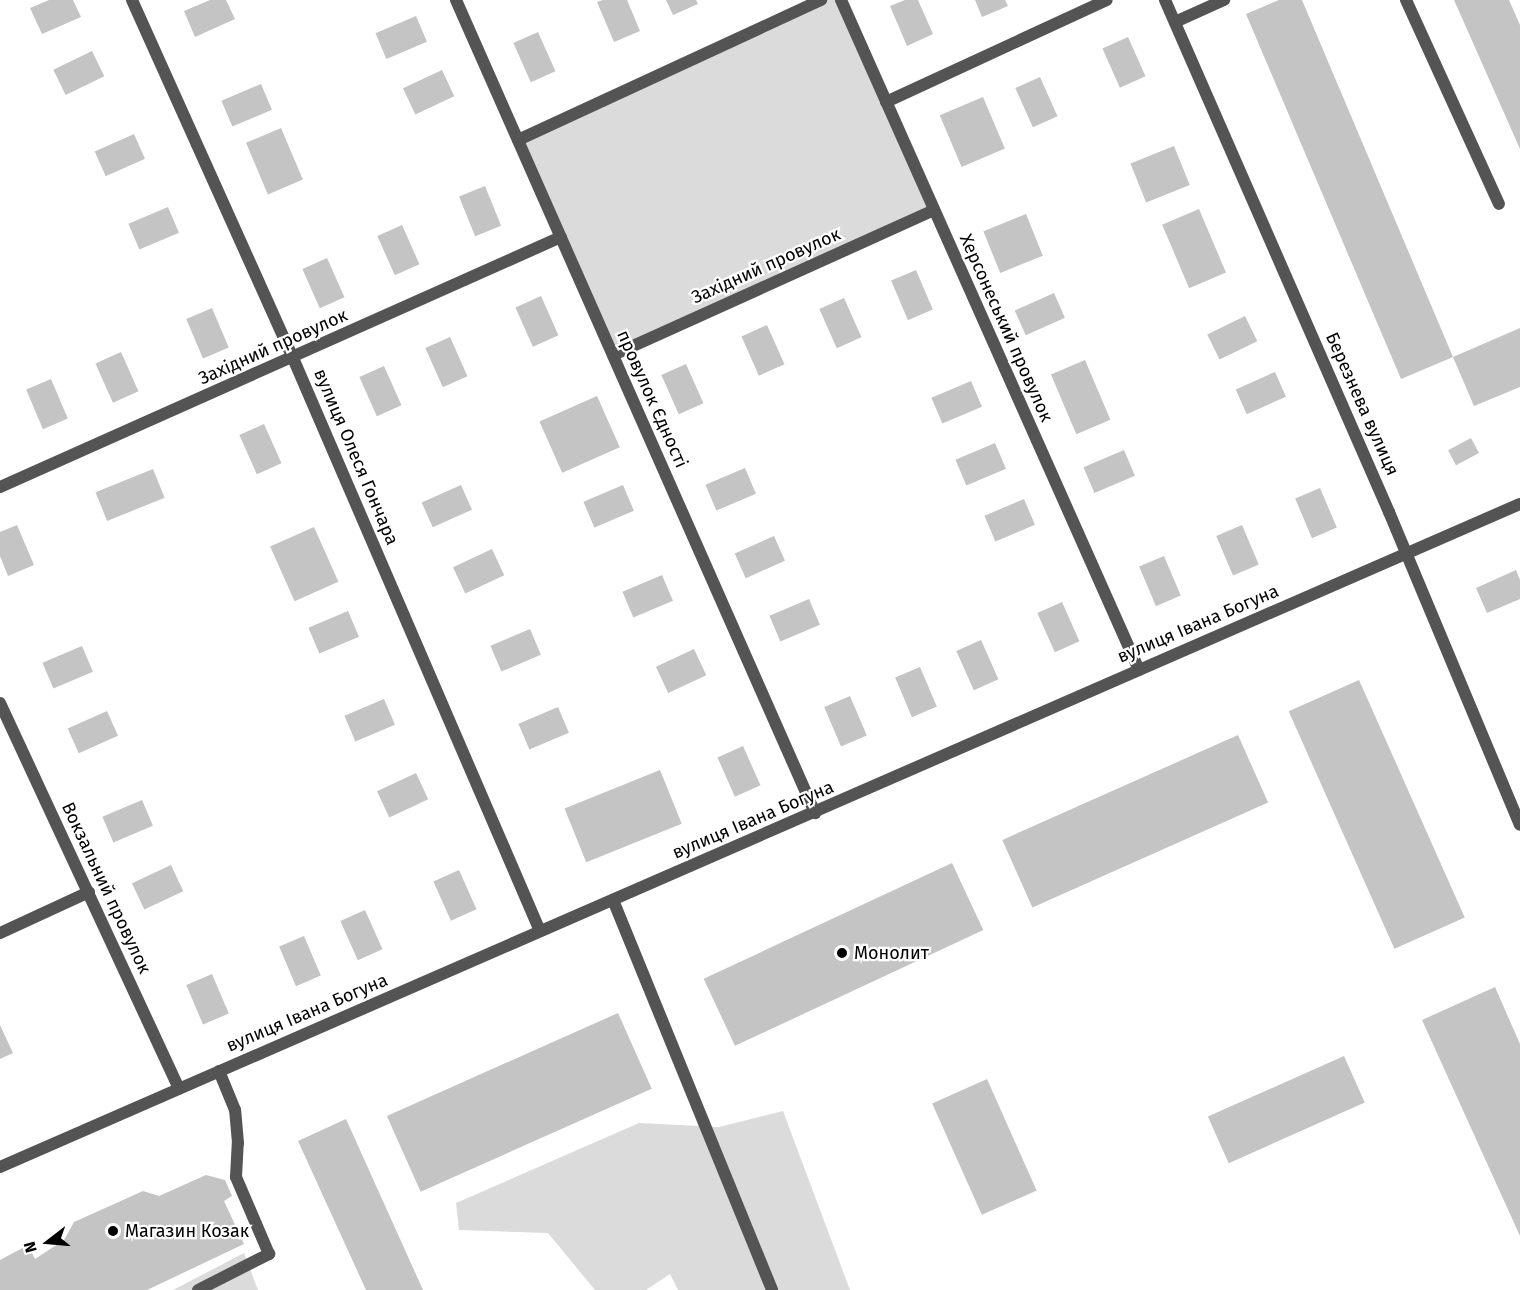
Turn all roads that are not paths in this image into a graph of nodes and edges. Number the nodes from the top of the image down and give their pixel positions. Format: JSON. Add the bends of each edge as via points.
{"nodes":[{"id":1,"x":132,"y":0,"type":"edge"},
{"id":2,"x":456,"y":0,"type":"edge"},
{"id":3,"x":821,"y":0,"type":"edge"},
{"id":4,"x":841,"y":0,"type":"edge"},
{"id":5,"x":1107,"y":0,"type":"edge"},
{"id":6,"x":1165,"y":0,"type":"edge"},
{"id":7,"x":1224,"y":0,"type":"edge"},
{"id":8,"x":1406,"y":0,"type":"edge"},
{"id":9,"x":1175,"y":22,"type":"junction"},
{"id":10,"x":886,"y":102,"type":"junction"},
{"id":11,"x":518,"y":140,"type":"junction"},
{"id":12,"x":1499,"y":204,"type":"dead end"},
{"id":13,"x":934,"y":210,"type":"junction"},
{"id":14,"x":561,"y":237,"type":"junction"},
{"id":15,"x":613,"y":356,"type":"junction"},
{"id":16,"x":293,"y":358,"type":"junction"},
{"id":17,"x":0,"y":487,"type":"edge"},
{"id":18,"x":1520,"y":504,"type":"edge"},
{"id":19,"x":1407,"y":554,"type":"junction"},
{"id":20,"x":1138,"y":670,"type":"junction"},
{"id":21,"x":0,"y":703,"type":"edge"},
{"id":22,"x":815,"y":813,"type":"junction"},
{"id":23,"x":1520,"y":825,"type":"edge"},
{"id":24,"x":89,"y":892,"type":"junction"},
{"id":25,"x":613,"y":900,"type":"junction"},
{"id":26,"x":540,"y":931,"type":"junction"},
{"id":27,"x":0,"y":933,"type":"edge"},
{"id":28,"x":219,"y":1071,"type":"junction"},
{"id":29,"x":179,"y":1088,"type":"junction"},
{"id":30,"x":0,"y":1167,"type":"edge"},
{"id":31,"x":198,"y":1290,"type":"edge"},
{"id":32,"x":772,"y":1290,"type":"edge"}],
"edges":[{"from":1,"to":16,"type":"street","name":"вулиця Олеся Гончара"},
{"from":2,"to":11,"type":"street","name":"провулок Єдності"},
{"from":3,"to":11,"type":"street"},
{"from":4,"to":10,"type":"street","name":"Херсонеський провулок"},
{"from":5,"to":10,"type":"street"},
{"from":6,"to":9,"type":"street","name":"Березнева вулиця"},
{"from":7,"to":9,"type":"street"},
{"from":8,"to":12,"type":"street"},
{"from":9,"to":19,"type":"street","name":"Березнева вулиця"},
{"from":10,"to":13,"type":"street","name":"Херсонеський провулок"},
{"from":11,"to":14,"type":"street","name":"провулок Єдності"},
{"from":13,"to":15,"type":"street","name":"Західний провулок"},
{"from":13,"to":20,"type":"street","name":"Херсонеський провулок"},
{"from":14,"to":15,"type":"street","name":"провулок Єдності"},
{"from":14,"to":16,"type":"street","name":"Західний провулок"},
{"from":15,"to":22,"type":"street","name":"провулок Єдності"},
{"from":16,"to":17,"type":"street","name":"Західний провулок"},
{"from":16,"to":26,"type":"street","name":"вулиця Олеся Гончара"},
{"from":18,"to":19,"type":"street","name":"вулиця Івана Богуна"},
{"from":19,"to":20,"type":"street","name":"вулиця Івана Богуна"},
{"from":19,"to":23,"type":"street","name":"Березнева вулиця"},
{"from":20,"to":22,"type":"street","name":"вулиця Івана Богуна"},
{"from":21,"to":24,"type":"street","name":"Вокзальний провулок"},
{"from":22,"to":25,"type":"street","name":"вулиця Івана Богуна"},
{"from":24,"to":27,"type":"street"},
{"from":24,"to":29,"type":"street","name":"Вокзальний провулок"},
{"from":25,"to":26,"type":"street","name":"вулиця Івана Богуна"},
{"from":25,"to":32,"type":"street"},
{"from":26,"to":28,"type":"street","name":"вулиця Івана Богуна"},
{"from":28,"to":29,"type":"street","name":"вулиця Івана Богуна"},
{"from":28,"to":31,"type":"street","via":[[235,1110],[236,1177],[269,1254]]},
{"from":29,"to":30,"type":"street","name":"вулиця Івана Богуна"}]}
